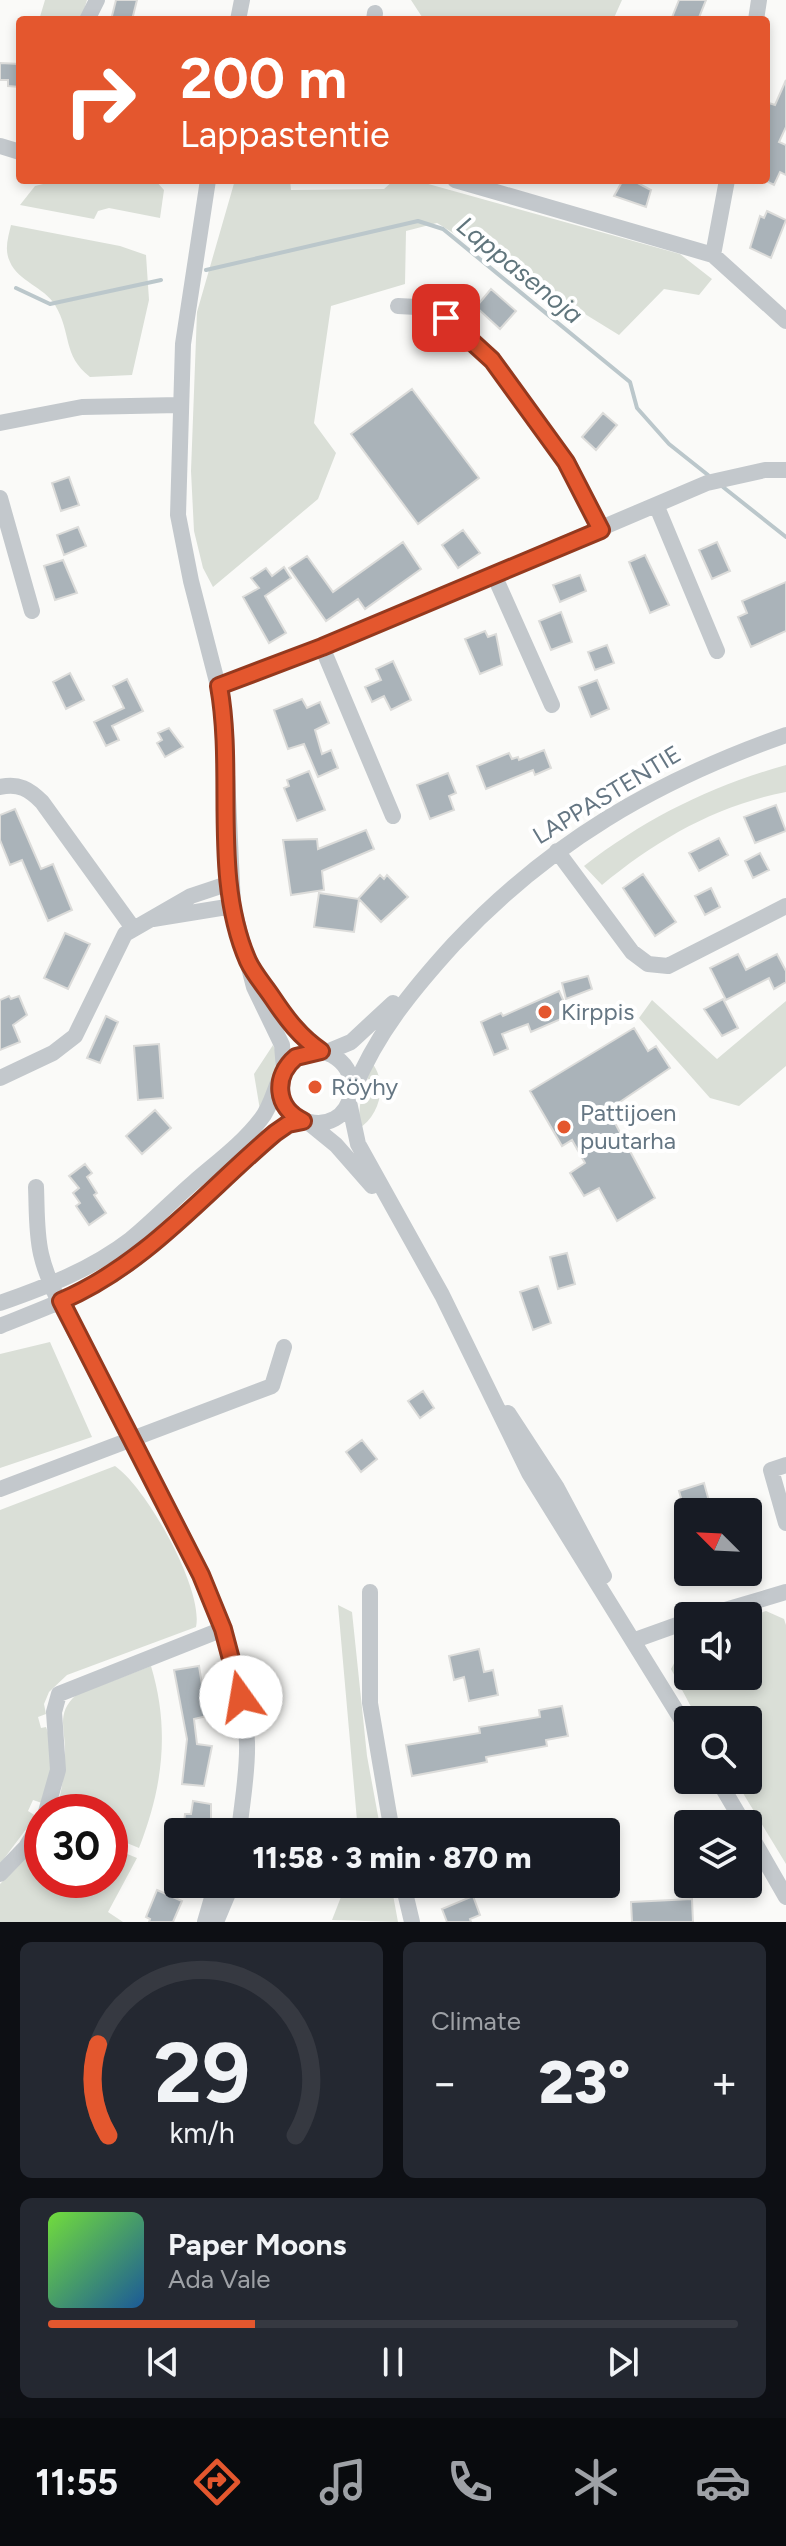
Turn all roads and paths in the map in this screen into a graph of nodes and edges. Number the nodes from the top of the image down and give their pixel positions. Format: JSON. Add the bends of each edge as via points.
{"nodes":[{"id":1,"x":207,"y":184,"type":"edge"},
{"id":2,"x":469,"y":184,"type":"edge"},
{"id":3,"x":726,"y":184,"type":"edge"},
{"id":4,"x":713,"y":255,"type":"junction"},
{"id":5,"x":398,"y":306,"type":"dead end"},
{"id":6,"x":786,"y":321,"type":"edge"},
{"id":7,"x":179,"y":405,"type":"junction"},
{"id":8,"x":0,"y":423,"type":"edge"},
{"id":9,"x":786,"y":470,"type":"edge"},
{"id":10,"x":0,"y":498,"type":"edge"},
{"id":11,"x":657,"y":507,"type":"junction"},
{"id":12,"x":601,"y":530,"type":"junction"},
{"id":13,"x":494,"y":575,"type":"junction"},
{"id":14,"x":32,"y":611,"type":"dead end"},
{"id":15,"x":322,"y":647,"type":"junction"},
{"id":16,"x":717,"y":651,"type":"dead end"},
{"id":17,"x":219,"y":686,"type":"junction"},
{"id":18,"x":552,"y":705,"type":"dead end"},
{"id":19,"x":786,"y":735,"type":"edge"},
{"id":20,"x":0,"y":787,"type":"edge"},
{"id":21,"x":393,"y":816,"type":"dead end"},
{"id":22,"x":557,"y":851,"type":"junction"},
{"id":23,"x":230,"y":883,"type":"junction"},
{"id":24,"x":233,"y":906,"type":"junction"},
{"id":25,"x":786,"y":906,"type":"edge"},
{"id":26,"x":151,"y":919,"type":"junction"},
{"id":27,"x":133,"y":928,"type":"junction"},
{"id":28,"x":438,"y":961,"type":"junction"},
{"id":29,"x":249,"y":962,"type":"junction"},
{"id":30,"x":324,"y":1052,"type":"junction"},
{"id":31,"x":283,"y":1073,"type":"junction"},
{"id":32,"x":0,"y":1078,"type":"edge"},
{"id":33,"x":350,"y":1098,"type":"junction"},
{"id":34,"x":306,"y":1122,"type":"junction"},
{"id":35,"x":36,"y":1187,"type":"dead end"},
{"id":36,"x":392,"y":1208,"type":"junction"},
{"id":37,"x":53,"y":1284,"type":"junction"},
{"id":38,"x":61,"y":1301,"type":"junction"},
{"id":39,"x":0,"y":1303,"type":"edge"},
{"id":40,"x":0,"y":1326,"type":"edge"},
{"id":41,"x":284,"y":1347,"type":"dead end"},
{"id":42,"x":129,"y":1440,"type":"junction"},
{"id":43,"x":786,"y":1465,"type":"edge"},
{"id":44,"x":0,"y":1489,"type":"edge"},
{"id":45,"x":786,"y":1523,"type":"edge"},
{"id":46,"x":370,"y":1592,"type":"dead end"},
{"id":47,"x":786,"y":1592,"type":"edge"},
{"id":48,"x":752,"y":1602,"type":"edge"},
{"id":49,"x":674,"y":1626,"type":"edge"},
{"id":50,"x":223,"y":1629,"type":"junction"},
{"id":51,"x":635,"y":1640,"type":"junction"},
{"id":52,"x":674,"y":1706,"type":"edge"},
{"id":53,"x":51,"y":1794,"type":"edge"},
{"id":54,"x":239,"y":1818,"type":"edge"},
{"id":55,"x":390,"y":1818,"type":"edge"},
{"id":56,"x":24,"y":1849,"type":"edge"},
{"id":57,"x":762,"y":1854,"type":"edge"},
{"id":58,"x":0,"y":1874,"type":"edge"},
{"id":59,"x":785,"y":1893,"type":"edge"},
{"id":60,"x":212,"y":1898,"type":"edge"},
{"id":61,"x":226,"y":1898,"type":"edge"},
{"id":62,"x":406,"y":1898,"type":"edge"},
{"id":63,"x":205,"y":1922,"type":"edge"},
{"id":64,"x":216,"y":1922,"type":"edge"},
{"id":65,"x":412,"y":1922,"type":"edge"}],
"edges":[{"from":1,"to":7,"type":"street"},
{"from":2,"to":4,"type":"street"},
{"from":3,"to":4,"type":"street"},
{"from":4,"to":6,"type":"street"},
{"from":5,"to":12,"type":"street","via":[[446,318],[492,360],[566,462]]},
{"from":7,"to":8,"type":"street","via":[[82,407]]},
{"from":7,"to":17,"type":"street","via":[[182,542]]},
{"from":9,"to":11,"type":"street","via":[[707,483]]},
{"from":10,"to":14,"type":"street"},
{"from":11,"to":12,"type":"street"},
{"from":11,"to":16,"type":"street"},
{"from":12,"to":13,"type":"street"},
{"from":13,"to":15,"type":"street"},
{"from":13,"to":18,"type":"street"},
{"from":15,"to":17,"type":"street"},
{"from":15,"to":21,"type":"street"},
{"from":17,"to":23,"type":"street","via":[[227,735]]},
{"from":19,"to":22,"type":"street","name":"LAPPASTENTIE","via":[[671,781]]},
{"from":20,"to":27,"type":"street","via":[[14,784],[42,802]]},
{"from":22,"to":25,"type":"street","via":[[632,952],[648,964],[668,966]]},
{"from":22,"to":28,"type":"street","name":"LAPPASTENTIE","via":[[499,898]]},
{"from":23,"to":24,"type":"street"},
{"from":23,"to":26,"type":"street","via":[[191,896]]},
{"from":24,"to":26,"type":"street"},
{"from":24,"to":29,"type":"street"},
{"from":26,"to":27,"type":"street"},
{"from":27,"to":32,"type":"street","via":[[121,941],[75,1036],[53,1053]]},
{"from":28,"to":30,"type":"street","name":"LAPPASTENTIE","via":[[362,1033]]},
{"from":28,"to":33,"type":"street","name":"LAPPASTENTIE","via":[[378,1037]]},
{"from":29,"to":30,"type":"street","via":[[290,1023]]},
{"from":29,"to":31,"type":"street","via":[[254,987],[282,1045]]},
{"from":30,"to":31,"type":"street","via":[[300,1054]]},
{"from":30,"to":33,"type":"street","via":[[348,1070]]},
{"from":31,"to":34,"type":"street","via":[[280,1093],[285,1106]]},
{"from":31,"to":37,"type":"street","via":[[262,1119],[216,1163],[131,1239]]},
{"from":33,"to":34,"type":"street","via":[[333,1120]]},
{"from":33,"to":36,"type":"street","via":[[358,1144]]},
{"from":34,"to":36,"type":"street","via":[[339,1148]]},
{"from":34,"to":38,"type":"street","via":[[288,1124],[275,1133],[121,1270]]},
{"from":35,"to":37,"type":"street","via":[[38,1238]]},
{"from":36,"to":51,"type":"street","via":[[487,1383],[557,1488]]},
{"from":37,"to":38,"type":"street"},
{"from":37,"to":39,"type":"street"},
{"from":38,"to":40,"type":"street"},
{"from":38,"to":42,"type":"street"},
{"from":41,"to":42,"type":"street","via":[[272,1386]]},
{"from":42,"to":44,"type":"street"},
{"from":42,"to":50,"type":"street","via":[[175,1521]]},
{"from":43,"to":45,"type":"street","via":[[771,1470]]},
{"from":46,"to":55,"type":"street","via":[[370,1703]]},
{"from":47,"to":48,"type":"street"},
{"from":49,"to":51,"type":"street"},
{"from":50,"to":53,"type":"street","via":[[59,1694],[54,1712],[58,1770]]},
{"from":50,"to":54,"type":"street","via":[[238,1679],[247,1741]]},
{"from":51,"to":52,"type":"street"},
{"from":56,"to":58,"type":"street"},
{"from":57,"to":59,"type":"street"},
{"from":60,"to":63,"type":"street"},
{"from":61,"to":64,"type":"street"},
{"from":62,"to":65,"type":"street"}]}
